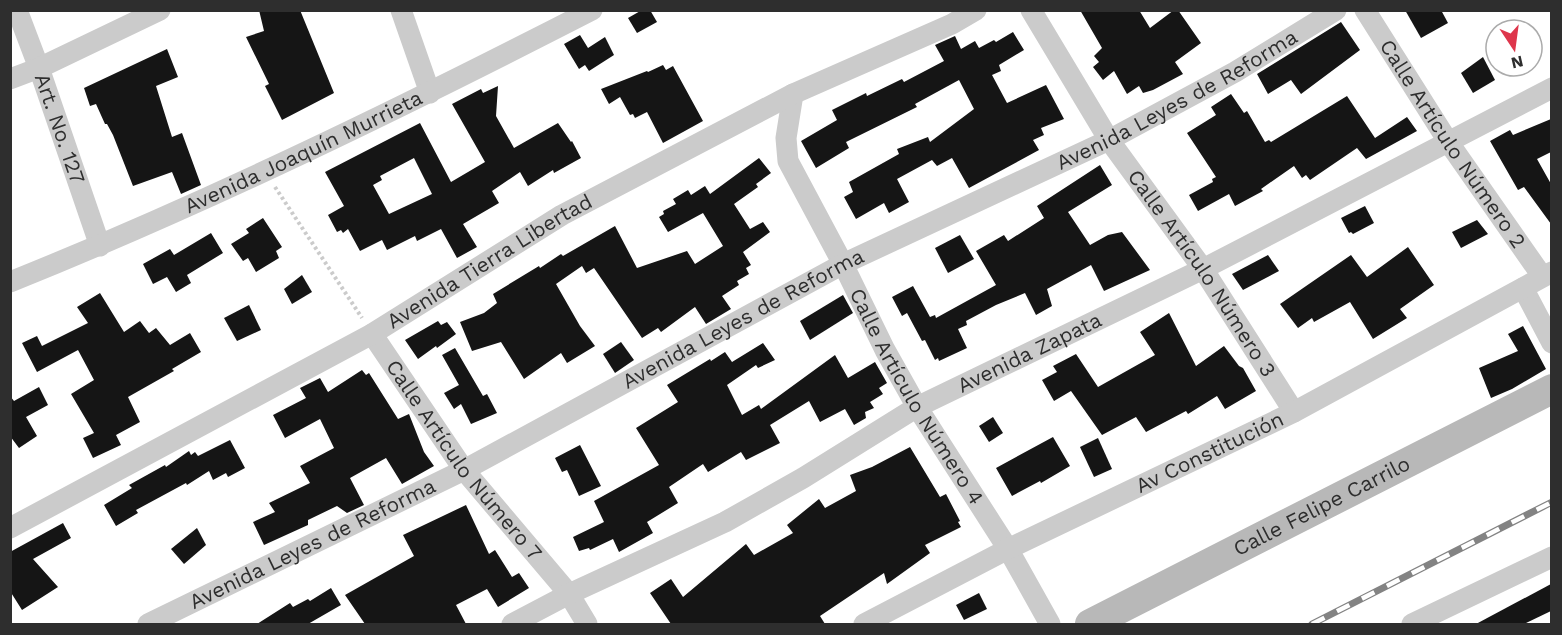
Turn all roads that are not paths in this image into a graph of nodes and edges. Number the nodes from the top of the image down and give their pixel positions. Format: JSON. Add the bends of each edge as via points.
{"nodes":[{"id":1,"x":17,"y":10,"type":"edge"},
{"id":2,"x":160,"y":10,"type":"edge"},
{"id":3,"x":401,"y":10,"type":"edge"},
{"id":4,"x":592,"y":10,"type":"edge"},
{"id":5,"x":976,"y":10,"type":"edge"},
{"id":6,"x":1031,"y":10,"type":"edge"},
{"id":7,"x":1336,"y":10,"type":"edge"},
{"id":8,"x":1365,"y":10,"type":"edge"},
{"id":9,"x":39,"y":68,"type":"junction"},
{"id":10,"x":10,"y":79,"type":"edge"},
{"id":11,"x":1551,"y":88,"type":"edge"},
{"id":12,"x":430,"y":93,"type":"junction"},
{"id":13,"x":793,"y":94,"type":"junction"},
{"id":14,"x":1109,"y":140,"type":"junction"},
{"id":15,"x":1449,"y":143,"type":"junction"},
{"id":16,"x":100,"y":246,"type":"junction"},
{"id":17,"x":843,"y":264,"type":"junction"},
{"id":18,"x":1203,"y":269,"type":"junction"},
{"id":19,"x":1547,"y":274,"type":"edge"},
{"id":20,"x":10,"y":282,"type":"edge"},
{"id":21,"x":1522,"y":288,"type":"junction"},
{"id":22,"x":372,"y":334,"type":"junction"},
{"id":23,"x":1551,"y":343,"type":"edge"},
{"id":24,"x":1551,"y":389,"type":"edge"},
{"id":25,"x":917,"y":407,"type":"junction"},
{"id":26,"x":1294,"y":412,"type":"junction"},
{"id":27,"x":464,"y":470,"type":"junction"},
{"id":28,"x":10,"y":528,"type":"edge"},
{"id":29,"x":1008,"y":549,"type":"junction"},
{"id":30,"x":1551,"y":556,"type":"edge"},
{"id":31,"x":569,"y":594,"type":"junction"},
{"id":32,"x":149,"y":624,"type":"edge"},
{"id":33,"x":512,"y":624,"type":"edge"},
{"id":34,"x":586,"y":624,"type":"edge"},
{"id":35,"x":864,"y":624,"type":"edge"},
{"id":36,"x":1050,"y":624,"type":"edge"},
{"id":37,"x":1090,"y":624,"type":"edge"},
{"id":38,"x":1412,"y":624,"type":"edge"}],
"edges":[{"from":1,"to":9,"type":"street","name":"Art. No. 127"},
{"from":2,"to":9,"type":"street"},
{"from":3,"to":12,"type":"street"},
{"from":4,"to":12,"type":"street","name":"Avenida Joaquín Murrieta"},
{"from":5,"to":13,"type":"street","name":"Avenida Tierra Libertad"},
{"from":6,"to":14,"type":"street","name":"Calle Artículo Número 3"},
{"from":7,"to":14,"type":"street","name":"Avenida Leyes de Reforma","via":[[1235,72]]},
{"from":8,"to":15,"type":"street","name":"Calle Artículo Número 2"},
{"from":9,"to":10,"type":"street"},
{"from":9,"to":16,"type":"street","name":"Art. No. 127"},
{"from":11,"to":15,"type":"street","name":"Avenida Zapata"},
{"from":12,"to":16,"type":"street","name":"Avenida Joaquín Murrieta"},
{"from":13,"to":17,"type":"street","name":"Calle Artículo Número 4","via":[[786,138],[788,161]]},
{"from":13,"to":22,"type":"street","name":"Avenida Tierra Libertad","via":[[562,215]]},
{"from":14,"to":17,"type":"street","name":"Avenida Leyes de Reforma"},
{"from":14,"to":18,"type":"street","name":"Calle Artículo Número 3"},
{"from":15,"to":18,"type":"street","name":"Avenida Zapata"},
{"from":15,"to":19,"type":"street","name":"Calle Artículo Número 2"},
{"from":16,"to":20,"type":"street","name":"Avenida Joaquín Murrieta"},
{"from":17,"to":25,"type":"street","name":"Calle Artículo Número 4"},
{"from":17,"to":27,"type":"street","name":"Avenida Leyes de Reforma"},
{"from":18,"to":25,"type":"street","name":"Avenida Zapata"},
{"from":18,"to":26,"type":"street","name":"Calle Artículo Número 3"},
{"from":19,"to":21,"type":"street","name":"Av Constitución"},
{"from":21,"to":23,"type":"street"},
{"from":21,"to":26,"type":"street","name":"Av Constitución"},
{"from":22,"to":27,"type":"street","name":"Calle Artículo Número 7"},
{"from":22,"to":28,"type":"street","name":"Avenida Tierra Libertad"},
{"from":24,"to":37,"type":"street","name":"Calle Felipe Carrilo"},
{"from":25,"to":29,"type":"street","name":"Calle Artículo Número 4"},
{"from":25,"to":31,"type":"street","name":"Avenida Zapata","via":[[725,522]]},
{"from":26,"to":29,"type":"street","name":"Av Constitución"},
{"from":27,"to":31,"type":"street","name":"Calle Artículo Número 7"},
{"from":27,"to":32,"type":"street","name":"Avenida Leyes de Reforma"},
{"from":29,"to":35,"type":"street","name":"Av Constitución"},
{"from":29,"to":36,"type":"street","name":"Calle Artículo Número 4"},
{"from":30,"to":38,"type":"street"},
{"from":31,"to":33,"type":"street","name":"Avenida Zapata"},
{"from":31,"to":34,"type":"street","name":"Calle Artículo Número 7"}]}
